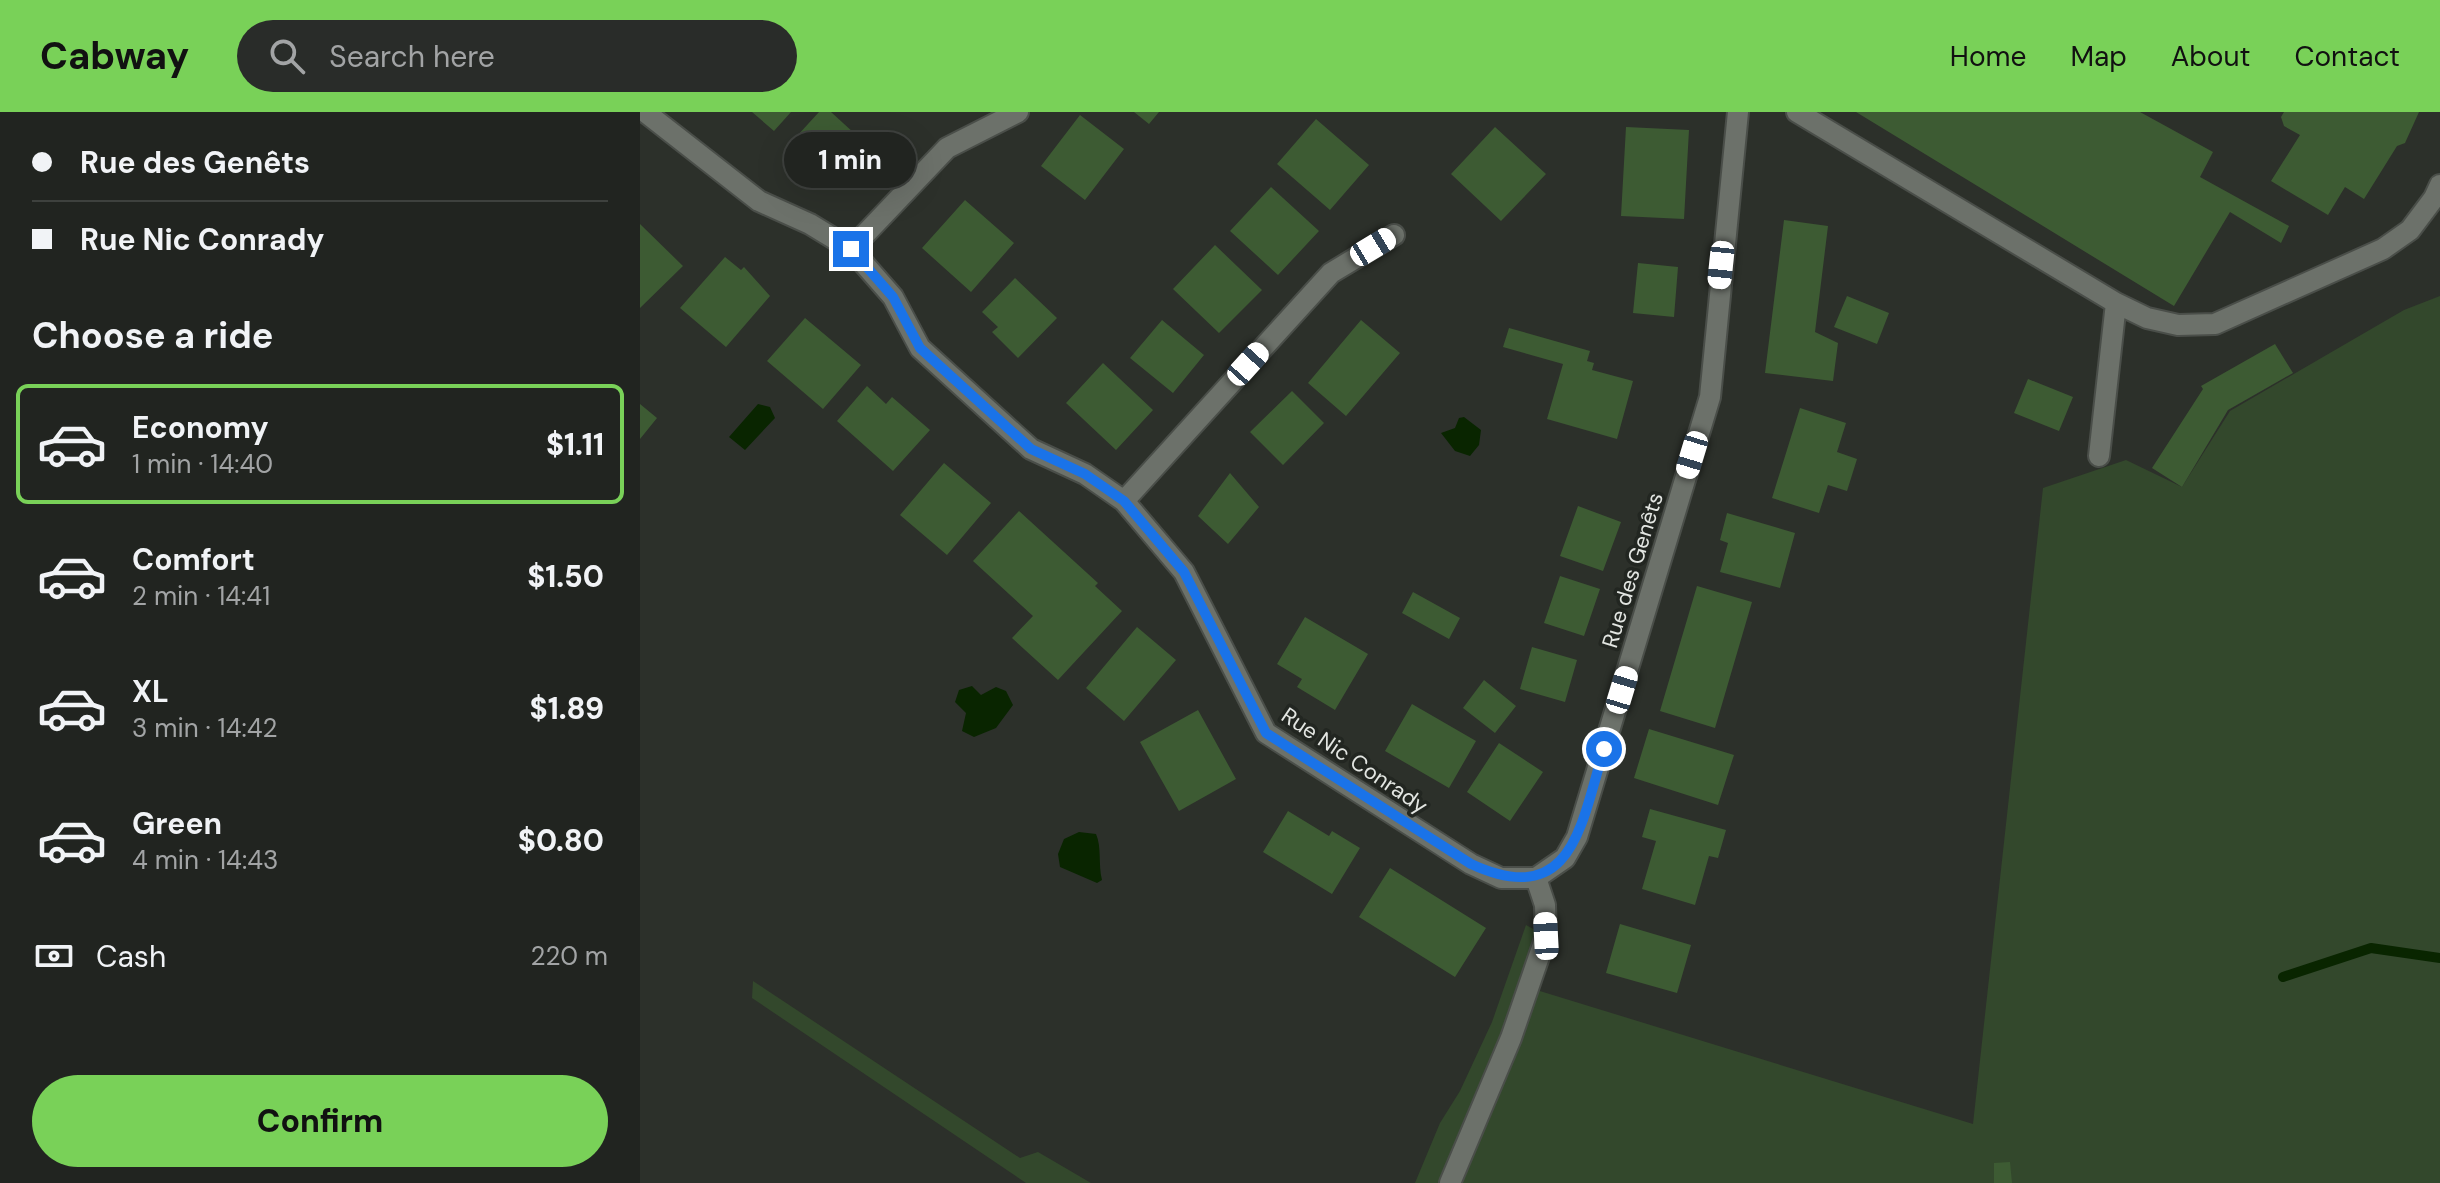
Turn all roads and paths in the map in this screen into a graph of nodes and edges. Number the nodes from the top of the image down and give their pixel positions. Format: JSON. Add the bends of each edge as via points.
{"nodes":[{"id":1,"x":645,"y":112,"type":"edge"},
{"id":2,"x":1018,"y":112,"type":"edge"},
{"id":3,"x":1738,"y":112,"type":"edge"},
{"id":4,"x":1797,"y":112,"type":"edge"},
{"id":5,"x":2440,"y":185,"type":"edge"},
{"id":6,"x":1394,"y":235,"type":"dead end"},
{"id":7,"x":851,"y":249,"type":"junction"},
{"id":8,"x":2122,"y":306,"type":"junction"},
{"id":9,"x":2099,"y":456,"type":"dead end"},
{"id":10,"x":1124,"y":501,"type":"junction"},
{"id":11,"x":1536,"y":878,"type":"junction"},
{"id":12,"x":1450,"y":1183,"type":"edge"}],
"edges":[{"from":1,"to":7,"type":"street","name":"Rue Nic Conrady","via":[[759,201]]},
{"from":2,"to":7,"type":"street","via":[[947,148]]},
{"from":3,"to":11,"type":"street","name":"Rue des Genêts","via":[[1710,397],[1577,837],[1565,858]]},
{"from":4,"to":8,"type":"street"},
{"from":5,"to":8,"type":"street","via":[[2410,230],[2383,249],[2215,324],[2178,325]]},
{"from":6,"to":10,"type":"street","via":[[1331,273]]},
{"from":7,"to":10,"type":"street","name":"Rue Nic Conrady","via":[[893,297],[920,348],[1031,449],[1085,474]]},
{"from":8,"to":9,"type":"street"},
{"from":10,"to":11,"type":"street","name":"Rue Nic Conrady","via":[[1184,572],[1266,733],[1471,864],[1501,878]]},
{"from":11,"to":12,"type":"street","via":[[1545,905],[1546,936],[1511,1038]]}]}
